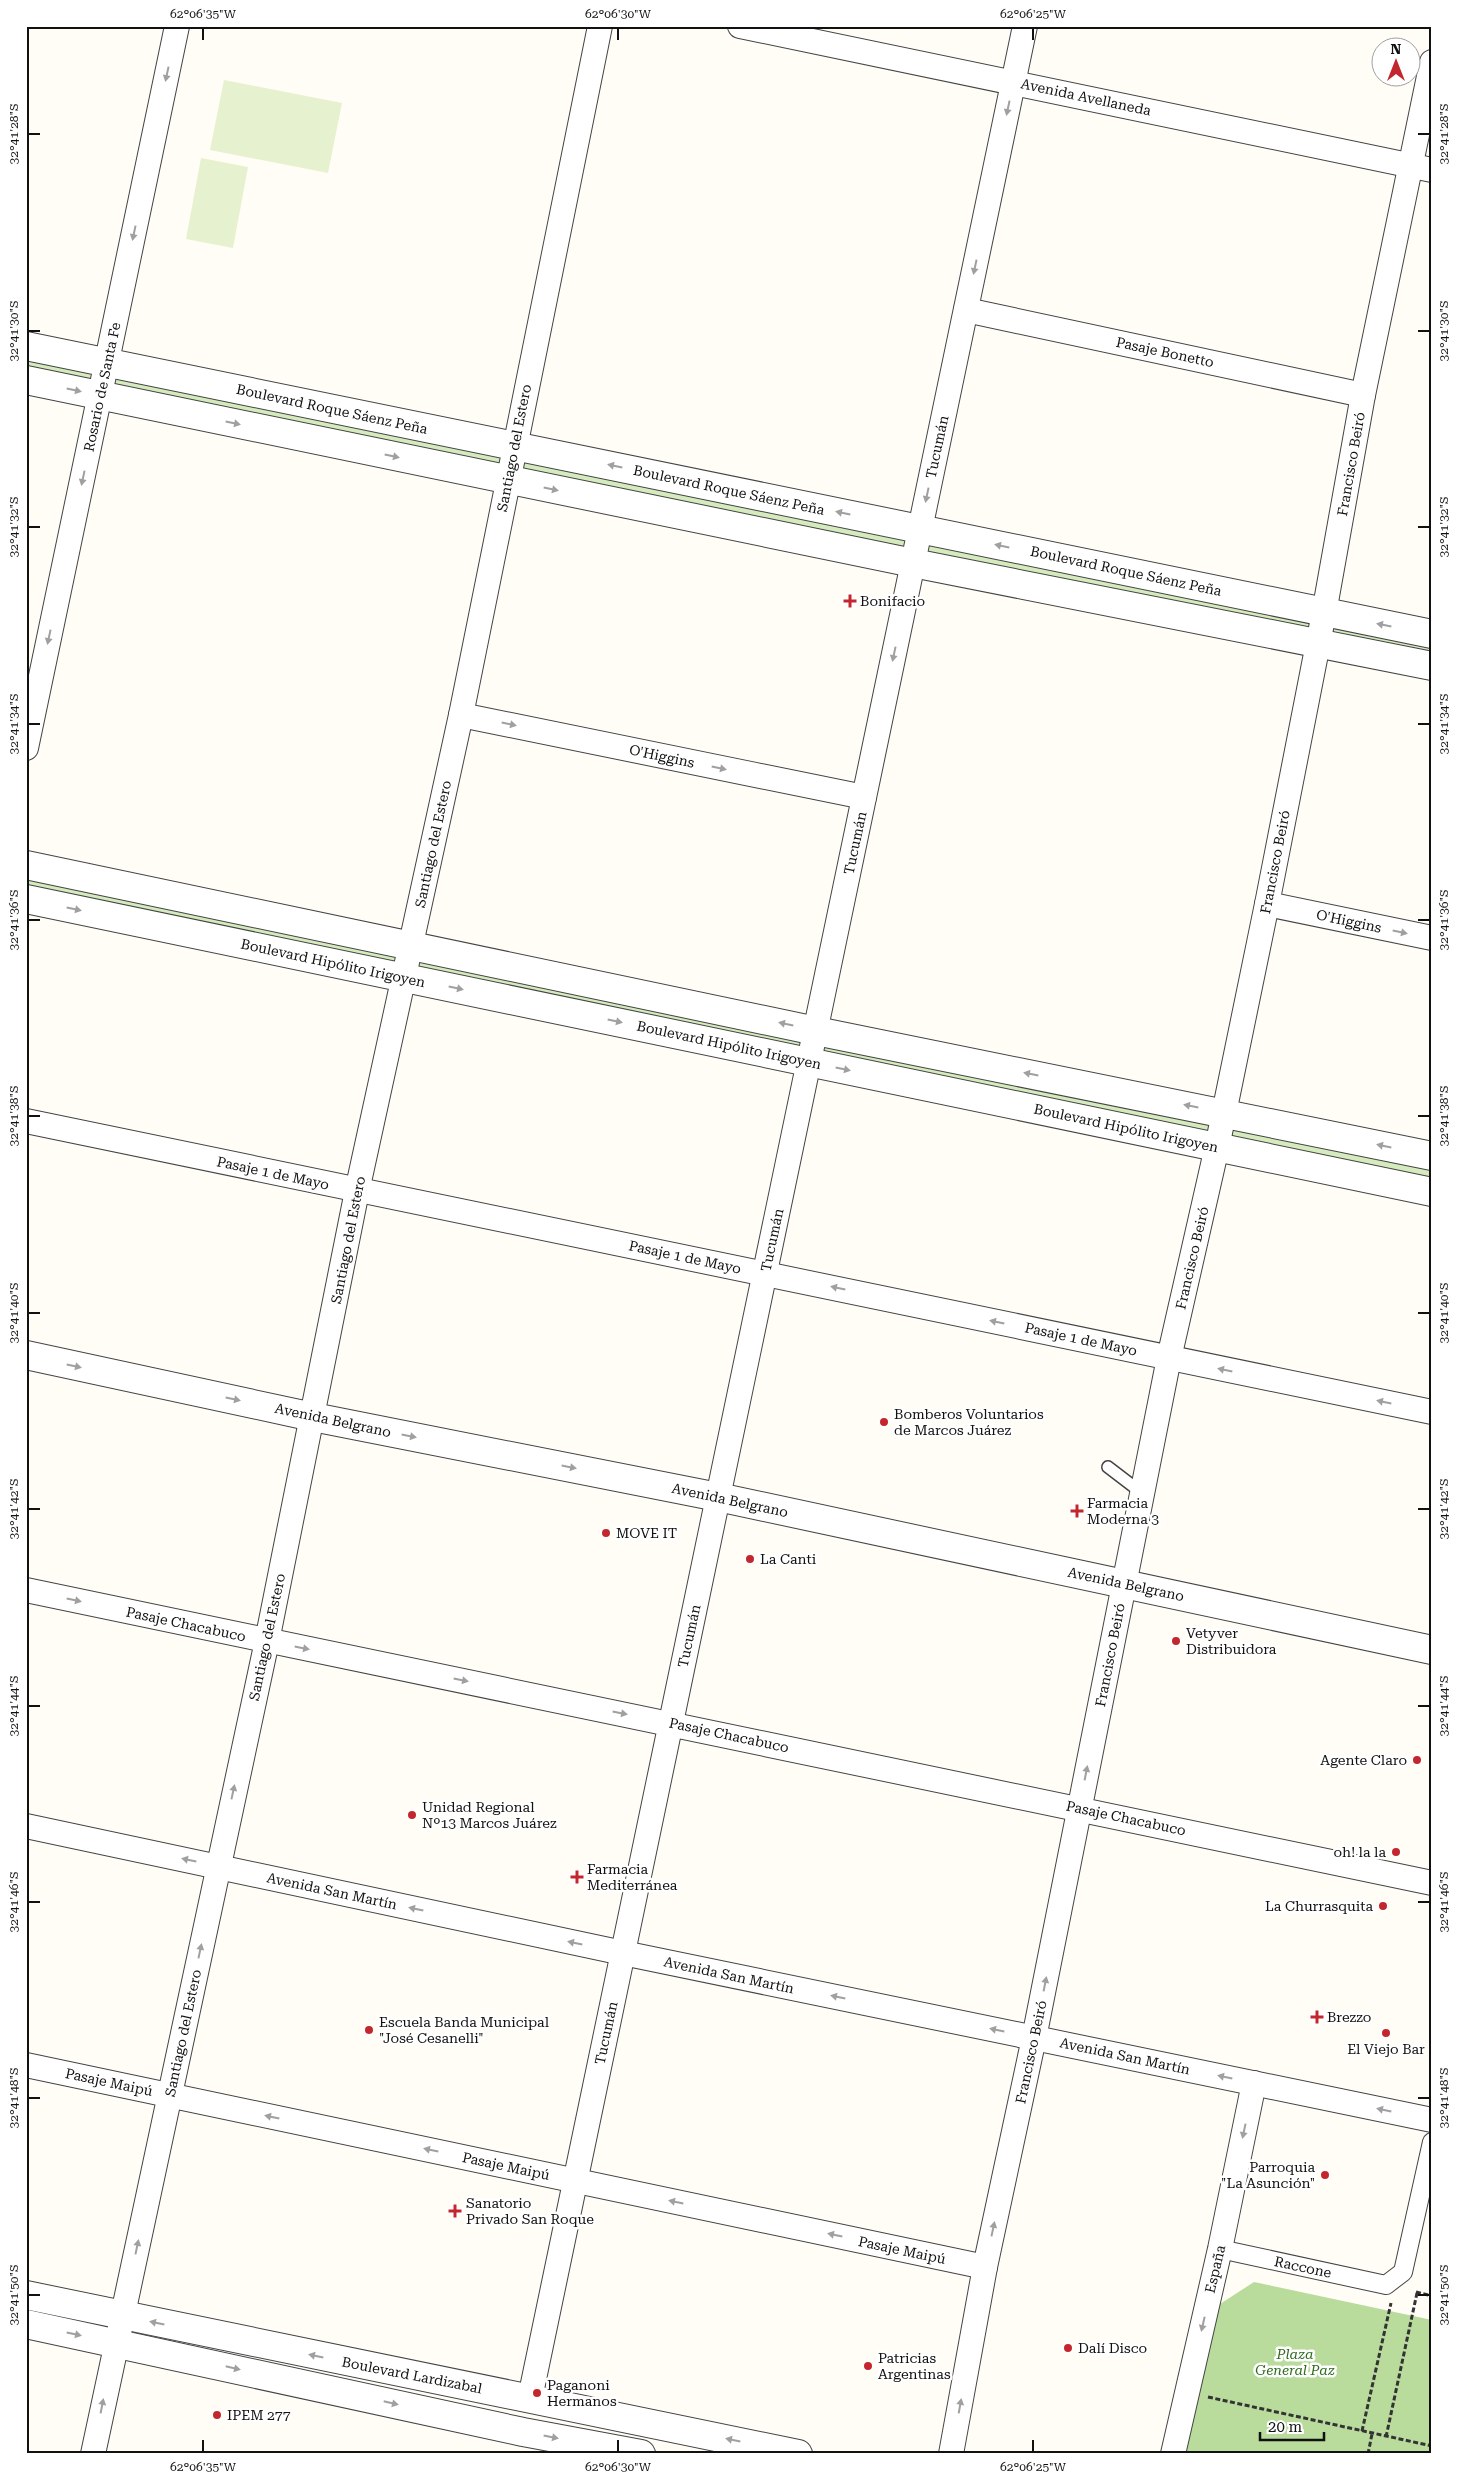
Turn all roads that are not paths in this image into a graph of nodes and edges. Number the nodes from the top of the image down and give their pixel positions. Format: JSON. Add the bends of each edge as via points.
{"nodes":[{"id":1,"x":177,"y":26,"type":"edge"},
{"id":2,"x":600,"y":26,"type":"edge"},
{"id":3,"x":740,"y":26,"type":"edge"},
{"id":4,"x":1026,"y":26,"type":"edge"},
{"id":5,"x":1432,"y":62,"type":"edge"},
{"id":6,"x":1014,"y":82,"type":"junction"},
{"id":7,"x":1421,"y":168,"type":"edge"},
{"id":8,"x":966,"y":310,"type":"junction"},
{"id":9,"x":26,"y":346,"type":"edge"},
{"id":10,"x":107,"y":363,"type":"junction"},
{"id":11,"x":26,"y":380,"type":"edge"},
{"id":12,"x":100,"y":395,"type":"junction"},
{"id":13,"x":1363,"y":395,"type":"junction"},
{"id":14,"x":515,"y":446,"type":"junction"},
{"id":15,"x":508,"y":480,"type":"junction"},
{"id":16,"x":920,"y":529,"type":"junction"},
{"id":17,"x":913,"y":562,"type":"junction"},
{"id":18,"x":1324,"y":613,"type":"junction"},
{"id":19,"x":1432,"y":634,"type":"edge"},
{"id":20,"x":1318,"y":642,"type":"junction"},
{"id":21,"x":1432,"y":666,"type":"edge"},
{"id":22,"x":461,"y":714,"type":"junction"},
{"id":23,"x":26,"y":748,"type":"edge"},
{"id":24,"x":864,"y":797,"type":"junction"},
{"id":25,"x":26,"y":865,"type":"edge"},
{"id":26,"x":26,"y":899,"type":"edge"},
{"id":27,"x":1267,"y":904,"type":"junction"},
{"id":28,"x":1432,"y":938,"type":"edge"},
{"id":29,"x":412,"y":945,"type":"junction"},
{"id":30,"x":405,"y":978,"type":"junction"},
{"id":31,"x":816,"y":1030,"type":"junction"},
{"id":32,"x":809,"y":1062,"type":"junction"},
{"id":33,"x":1223,"y":1112,"type":"junction"},
{"id":34,"x":26,"y":1121,"type":"edge"},
{"id":35,"x":1217,"y":1147,"type":"junction"},
{"id":36,"x":1432,"y":1156,"type":"edge"},
{"id":37,"x":357,"y":1191,"type":"junction"},
{"id":38,"x":1432,"y":1192,"type":"edge"},
{"id":39,"x":765,"y":1274,"type":"junction"},
{"id":40,"x":26,"y":1355,"type":"edge"},
{"id":41,"x":1169,"y":1358,"type":"junction"},
{"id":42,"x":1432,"y":1412,"type":"edge"},
{"id":43,"x":313,"y":1417,"type":"junction"},
{"id":44,"x":1108,"y":1467,"type":"dead end"},
{"id":45,"x":1142,"y":1493,"type":"junction"},
{"id":46,"x":718,"y":1497,"type":"junction"},
{"id":47,"x":1124,"y":1583,"type":"junction"},
{"id":48,"x":26,"y":1590,"type":"edge"},
{"id":49,"x":267,"y":1641,"type":"junction"},
{"id":50,"x":1432,"y":1650,"type":"edge"},
{"id":51,"x":671,"y":1723,"type":"junction"},
{"id":52,"x":1079,"y":1808,"type":"junction"},
{"id":53,"x":26,"y":1826,"type":"edge"},
{"id":54,"x":217,"y":1866,"type":"junction"},
{"id":55,"x":1432,"y":1883,"type":"edge"},
{"id":56,"x":623,"y":1953,"type":"junction"},
{"id":57,"x":1034,"y":2038,"type":"junction"},
{"id":58,"x":26,"y":2065,"type":"edge"},
{"id":59,"x":1254,"y":2083,"type":"junction"},
{"id":60,"x":170,"y":2095,"type":"junction"},
{"id":61,"x":1432,"y":2120,"type":"edge"},
{"id":62,"x":1432,"y":2142,"type":"edge"},
{"id":63,"x":575,"y":2180,"type":"junction"},
{"id":64,"x":1220,"y":2249,"type":"junction"},
{"id":65,"x":985,"y":2267,"type":"junction"},
{"id":66,"x":26,"y":2295,"type":"edge"},
{"id":67,"x":122,"y":2316,"type":"junction"},
{"id":68,"x":26,"y":2324,"type":"edge"},
{"id":69,"x":116,"y":2342,"type":"junction"},
{"id":70,"x":530,"y":2398,"type":"junction"},
{"id":71,"x":521,"y":2443,"type":"edge"},
{"id":72,"x":93,"y":2454,"type":"edge"},
{"id":73,"x":641,"y":2454,"type":"edge"},
{"id":74,"x":798,"y":2454,"type":"edge"},
{"id":75,"x":951,"y":2454,"type":"edge"},
{"id":76,"x":1173,"y":2454,"type":"edge"}],
"edges":[{"from":1,"to":10,"type":"street","name":"Rosario de Santa Fe","one_way":true},
{"from":2,"to":14,"type":"street","name":"Santiago del Estero"},
{"from":3,"to":6,"type":"street","name":"Avenida Avellaneda"},
{"from":4,"to":6,"type":"street","name":"Tucumán"},
{"from":5,"to":7,"type":"street","name":"Francisco Beiró"},
{"from":6,"to":7,"type":"street","name":"Avenida Avellaneda"},
{"from":6,"to":8,"type":"street","name":"Tucumán","one_way":true},
{"from":7,"to":13,"type":"street","name":"Francisco Beiró"},
{"from":8,"to":13,"type":"street","name":"Pasaje Bonetto"},
{"from":8,"to":16,"type":"street","name":"Tucumán","one_way":true},
{"from":9,"to":10,"type":"street","name":"Boulevard Roque Sáenz Peña"},
{"from":10,"to":12,"type":"street","name":"Rosario de Santa Fe"},
{"from":10,"to":14,"type":"street","name":"Boulevard Roque Sáenz Peña"},
{"from":11,"to":12,"type":"street","one_way":true},
{"from":12,"to":15,"type":"street","one_way":true},
{"from":12,"to":23,"type":"street","name":"Rosario de Santa Fe","one_way":true},
{"from":13,"to":18,"type":"street","name":"Francisco Beiró"},
{"from":14,"to":15,"type":"street","name":"Santiago del Estero"},
{"from":16,"to":14,"type":"street","name":"Boulevard Roque Sáenz Peña","one_way":true},
{"from":15,"to":17,"type":"street","one_way":true},
{"from":15,"to":22,"type":"street","name":"Santiago del Estero"},
{"from":16,"to":17,"type":"street","name":"Tucumán"},
{"from":18,"to":16,"type":"street","name":"Boulevard Roque Sáenz Peña","one_way":true},
{"from":17,"to":20,"type":"street"},
{"from":17,"to":24,"type":"street","name":"Tucumán","one_way":true},
{"from":19,"to":18,"type":"street","name":"Boulevard Roque Sáenz Peña","one_way":true},
{"from":18,"to":20,"type":"street","name":"Francisco Beiró"},
{"from":20,"to":21,"type":"street"},
{"from":20,"to":27,"type":"street","name":"Francisco Beiró"},
{"from":22,"to":24,"type":"street","name":"O'Higgins","one_way":true},
{"from":22,"to":29,"type":"street","name":"Santiago del Estero"},
{"from":24,"to":31,"type":"street","name":"Tucumán"},
{"from":25,"to":29,"type":"street"},
{"from":26,"to":30,"type":"street","name":"Boulevard Hipólito Irigoyen","one_way":true},
{"from":27,"to":28,"type":"street","name":"O'Higgins","one_way":true},
{"from":27,"to":33,"type":"street","name":"Francisco Beiró"},
{"from":29,"to":30,"type":"street","name":"Santiago del Estero"},
{"from":31,"to":29,"type":"street","one_way":true},
{"from":30,"to":32,"type":"street","name":"Boulevard Hipólito Irigoyen","one_way":true},
{"from":30,"to":37,"type":"street","name":"Santiago del Estero"},
{"from":31,"to":32,"type":"street","name":"Tucumán"},
{"from":33,"to":31,"type":"street","one_way":true},
{"from":32,"to":35,"type":"street","name":"Boulevard Hipólito Irigoyen","one_way":true},
{"from":32,"to":39,"type":"street","name":"Tucumán"},
{"from":33,"to":35,"type":"street","name":"Francisco Beiró"},
{"from":36,"to":33,"type":"street","one_way":true},
{"from":34,"to":37,"type":"street","name":"Pasaje 1 de Mayo"},
{"from":35,"to":38,"type":"street","name":"Boulevard Hipólito Irigoyen"},
{"from":35,"to":41,"type":"street","name":"Francisco Beiró"},
{"from":37,"to":39,"type":"street","name":"Pasaje 1 de Mayo"},
{"from":37,"to":43,"type":"street","name":"Santiago del Estero"},
{"from":41,"to":39,"type":"street","name":"Pasaje 1 de Mayo","one_way":true},
{"from":39,"to":46,"type":"street","name":"Tucumán"},
{"from":40,"to":43,"type":"street","name":"Avenida Belgrano","one_way":true},
{"from":42,"to":41,"type":"street","name":"Pasaje 1 de Mayo","one_way":true},
{"from":41,"to":45,"type":"street","name":"Francisco Beiró"},
{"from":43,"to":46,"type":"street","name":"Avenida Belgrano","one_way":true},
{"from":43,"to":49,"type":"street","name":"Santiago del Estero"},
{"from":44,"to":45,"type":"lane"},
{"from":45,"to":47,"type":"street","name":"Francisco Beiró"},
{"from":46,"to":47,"type":"street","name":"Avenida Belgrano"},
{"from":46,"to":51,"type":"street","name":"Tucumán"},
{"from":47,"to":50,"type":"street","name":"Avenida Belgrano"},
{"from":52,"to":47,"type":"street","name":"Francisco Beiró","one_way":true},
{"from":48,"to":49,"type":"street","name":"Pasaje Chacabuco","one_way":true},
{"from":49,"to":51,"type":"street","name":"Pasaje Chacabuco","one_way":true},
{"from":54,"to":49,"type":"street","name":"Santiago del Estero","one_way":true},
{"from":51,"to":52,"type":"street","name":"Pasaje Chacabuco"},
{"from":51,"to":56,"type":"street","name":"Tucumán"},
{"from":52,"to":55,"type":"street","name":"Pasaje Chacabuco"},
{"from":57,"to":52,"type":"street","name":"Francisco Beiró","one_way":true},
{"from":54,"to":53,"type":"street","name":"Avenida San Martín","one_way":true},
{"from":56,"to":54,"type":"street","name":"Avenida San Martín","one_way":true},
{"from":60,"to":54,"type":"street","name":"Santiago del Estero","one_way":true},
{"from":57,"to":56,"type":"street","name":"Avenida San Martín","one_way":true},
{"from":56,"to":63,"type":"street","name":"Tucumán"},
{"from":59,"to":57,"type":"street","name":"Avenida San Martín","one_way":true},
{"from":65,"to":57,"type":"street","name":"Francisco Beiró","one_way":true},
{"from":58,"to":60,"type":"street","name":"Pasaje Maipú"},
{"from":61,"to":59,"type":"street","name":"Avenida San Martín","one_way":true},
{"from":59,"to":64,"type":"street","name":"España","one_way":true},
{"from":63,"to":60,"type":"street","name":"Pasaje Maipú","one_way":true},
{"from":67,"to":60,"type":"street","name":"Santiago del Estero","one_way":true},
{"from":62,"to":64,"type":"street","name":"Raccone","via":[[1403,2272],[1389,2292]]},
{"from":65,"to":63,"type":"street","name":"Pasaje Maipú","one_way":true},
{"from":63,"to":70,"type":"street","name":"Tucumán"},
{"from":64,"to":76,"type":"street","name":"España","one_way":true},
{"from":75,"to":65,"type":"street","name":"Francisco Beiró","one_way":true},
{"from":66,"to":67,"type":"street","name":"Boulevard Lardizabal"},
{"from":67,"to":69,"type":"street","name":"Santiago del Estero"},
{"from":70,"to":67,"type":"street","name":"Boulevard Lardizabal","one_way":true},
{"from":68,"to":69,"type":"street","one_way":true},
{"from":69,"to":71,"type":"street","one_way":true},
{"from":72,"to":69,"type":"street","name":"Santiago del Estero","one_way":true},
{"from":70,"to":71,"type":"street","name":"Tucumán"},
{"from":74,"to":70,"type":"street","name":"Boulevard Lardizabal","one_way":true},
{"from":71,"to":73,"type":"street","one_way":true}]}
